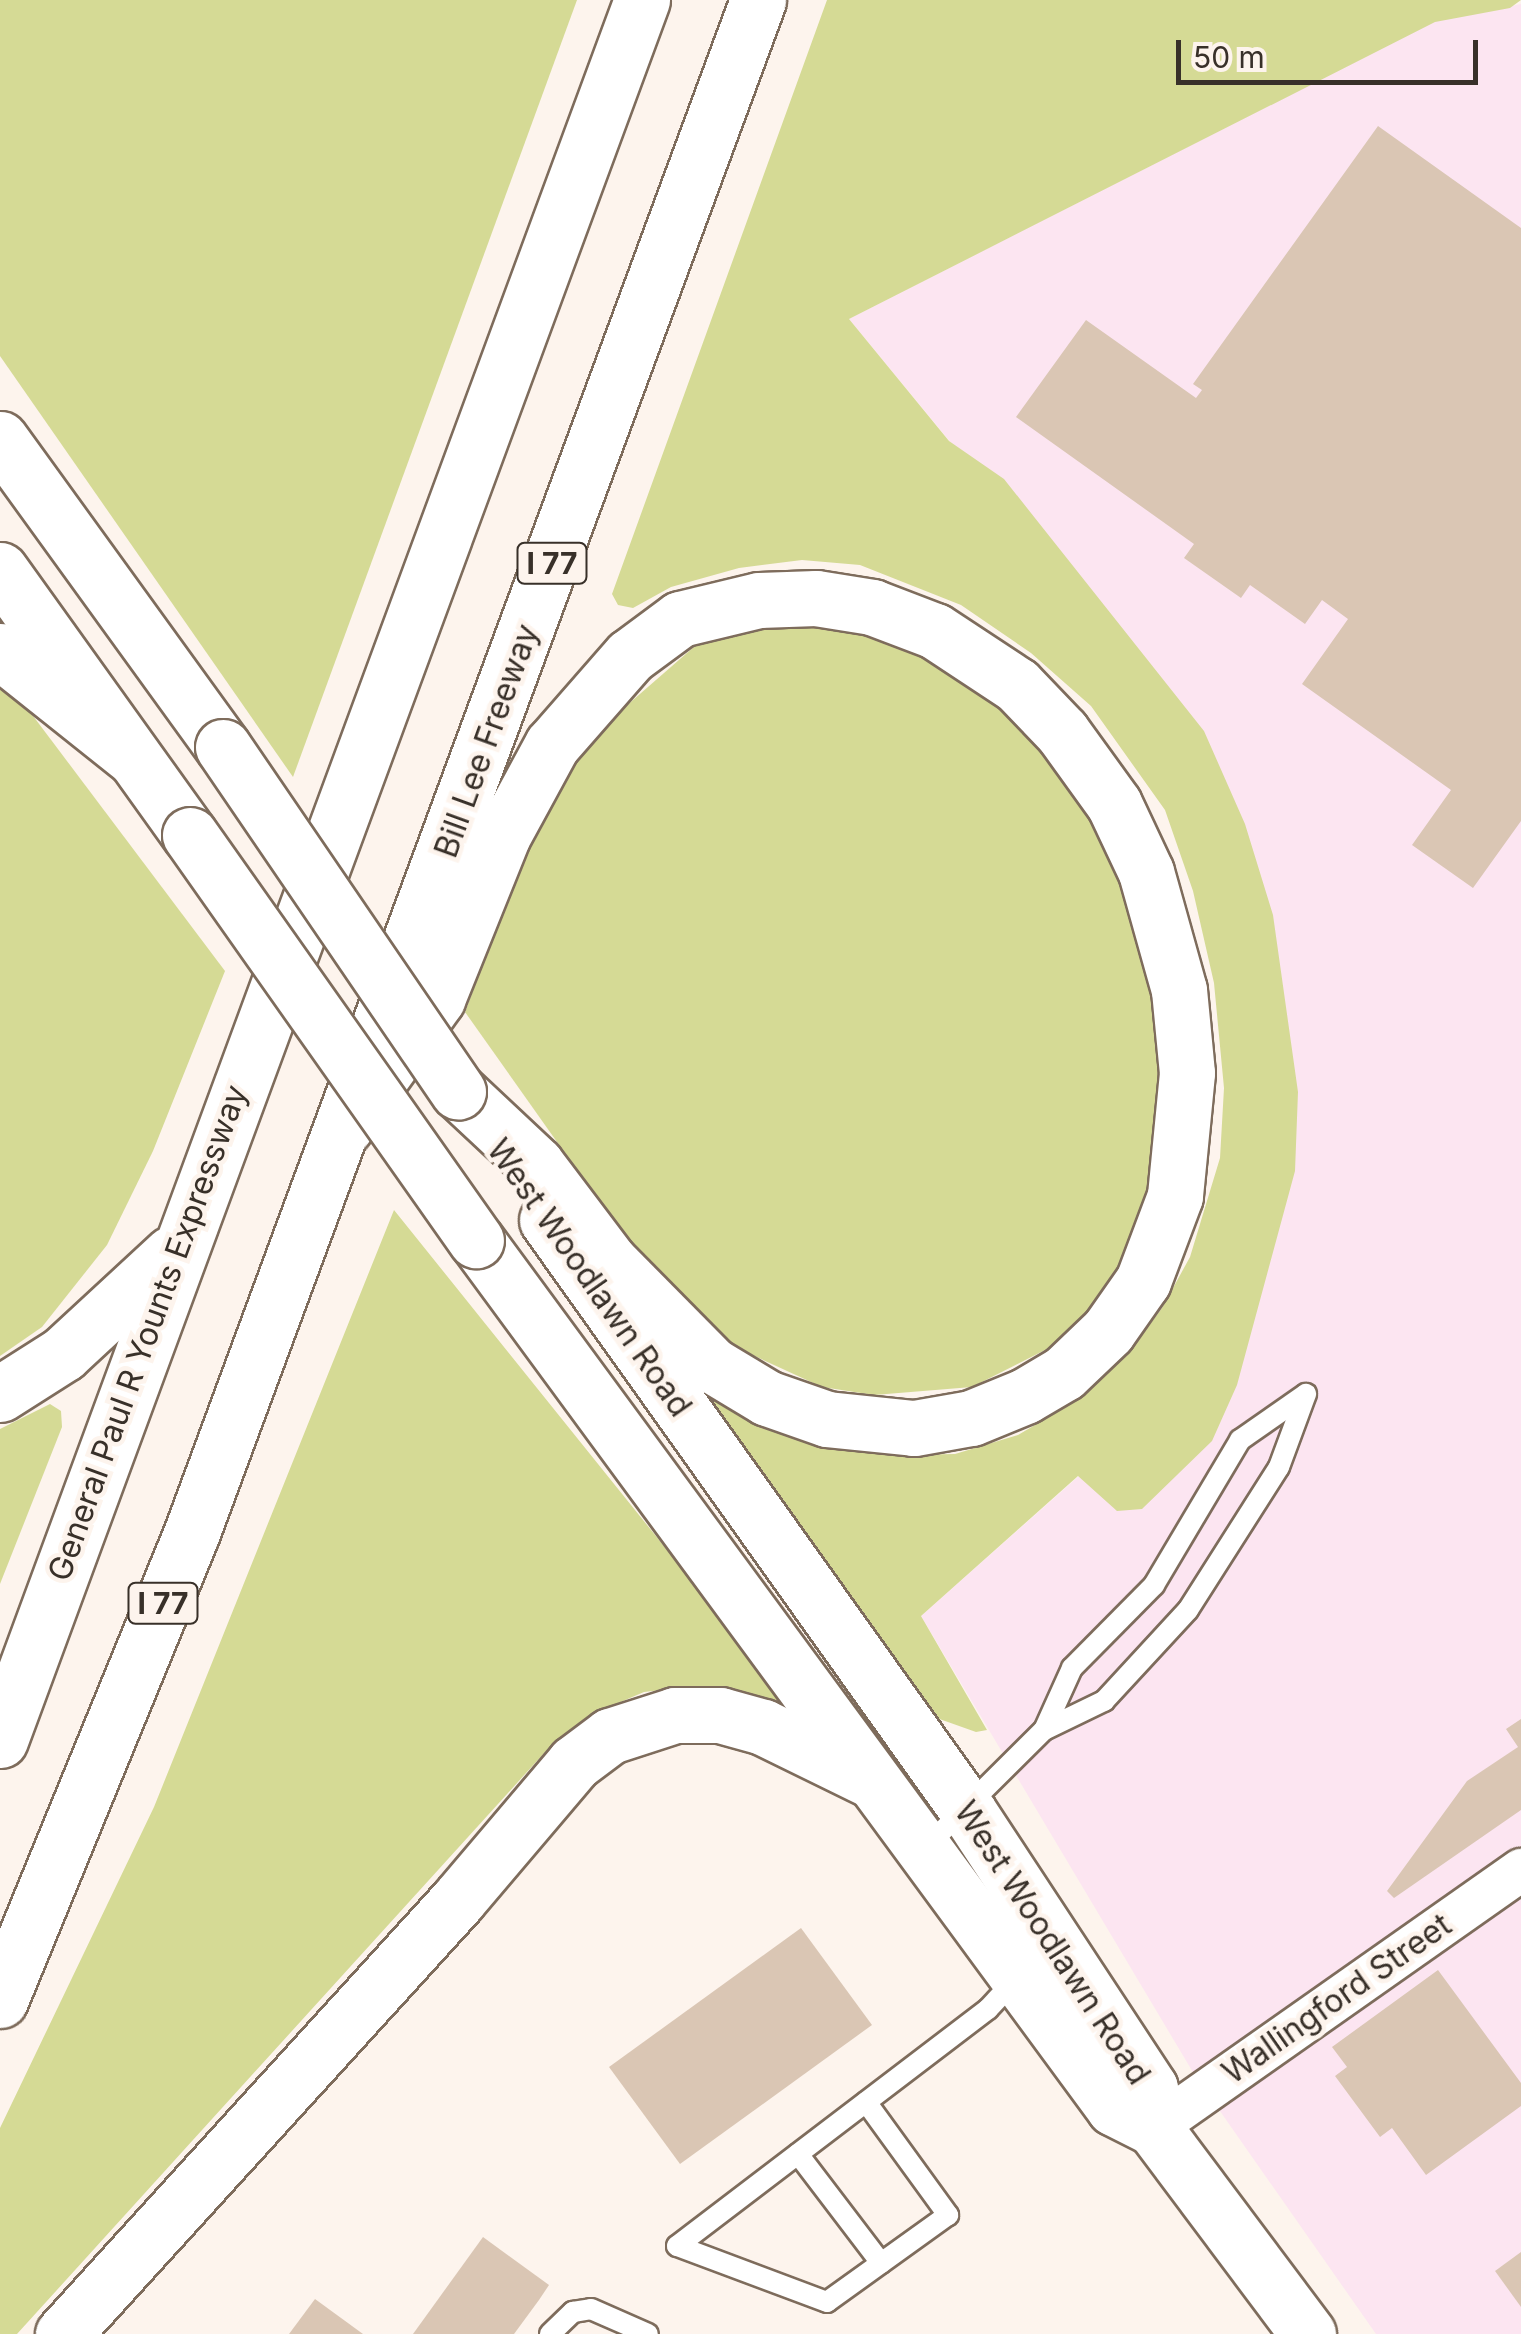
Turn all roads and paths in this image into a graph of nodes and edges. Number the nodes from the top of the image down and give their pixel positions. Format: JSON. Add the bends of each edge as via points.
{"nodes":[{"id":1,"x":642,"y":0,"type":"edge"},
{"id":2,"x":758,"y":0,"type":"edge"},
{"id":3,"x":0,"y":439,"type":"edge"},
{"id":4,"x":0,"y":570,"type":"edge"},
{"id":5,"x":0,"y":651,"type":"edge"},
{"id":6,"x":133,"y":757,"type":"junction"},
{"id":7,"x":345,"y":1127,"type":"junction"},
{"id":8,"x":510,"y":1152,"type":"junction"},
{"id":9,"x":176,"y":1248,"type":"junction"},
{"id":10,"x":0,"y":1394,"type":"edge"},
{"id":11,"x":1044,"y":1730,"type":"junction"},
{"id":12,"x":0,"y":1740,"type":"edge"},
{"id":13,"x":866,"y":1778,"type":"junction"},
{"id":14,"x":968,"y":1811,"type":"junction"},
{"id":15,"x":922,"y":1852,"type":"junction"},
{"id":16,"x":1521,"y":1870,"type":"edge"},
{"id":17,"x":1016,"y":1979,"type":"junction"},
{"id":18,"x":0,"y":2000,"type":"edge"},
{"id":19,"x":866,"y":2102,"type":"junction"},
{"id":20,"x":1154,"y":2128,"type":"junction"},
{"id":21,"x":798,"y":2154,"type":"junction"},
{"id":22,"x":882,"y":2263,"type":"junction"},
{"id":23,"x":63,"y":2334,"type":"edge"},
{"id":24,"x":550,"y":2334,"type":"edge"},
{"id":25,"x":648,"y":2334,"type":"edge"},
{"id":26,"x":1308,"y":2334,"type":"edge"}],
"edges":[{"from":1,"to":9,"type":"main road","name":"General Paul R Younts Expressway"},
{"from":2,"to":7,"type":"main road","name":"Bill Lee Freeway","number":"I 77"},
{"from":3,"to":8,"type":"main road","bridge":true,"via":[[458,1091]]},
{"from":4,"to":6,"type":"main road","name":"West Woodlawn Road"},
{"from":5,"to":6,"type":"main road"},
{"from":6,"to":13,"type":"main road","name":"West Woodlawn Road","bridge":true},
{"from":7,"to":8,"type":"main road","via":[[437,998],[502,837],[552,746],[630,656],[680,619],[758,600],[816,598],[872,607],[935,631],[1017,685],[1062,732],[1114,804],[1146,872],[1179,990],[1188,1073],[1182,1158],[1176,1196],[1142,1281],[1108,1331],[1026,1396],[971,1418],[914,1428],[856,1426],[767,1398],[712,1365]]},
{"from":7,"to":18,"type":"main road","name":"Bill Lee Freeway","number":"I 77","via":[[192,1532]]},
{"from":8,"to":14,"type":"main road","name":"West Woodlawn Road"},
{"from":9,"to":10,"type":"main road","via":[[63,1354]]},
{"from":9,"to":12,"type":"main road","name":"General Paul R Younts Expressway"},
{"from":11,"to":11,"type":"lane","via":[[1104,1701],[1188,1610],[1279,1467],[1306,1394],[1240,1440],[1154,1585],[1072,1668]]},
{"from":11,"to":14,"type":"lane"},
{"from":13,"to":15,"type":"main road","name":"West Woodlawn Road"},
{"from":13,"to":23,"type":"main road","via":[[763,1727],[720,1715],[675,1715],[610,1736],[574,1763]]},
{"from":14,"to":15,"type":"lane"},
{"from":14,"to":20,"type":"main road","name":"West Woodlawn Road","via":[[1150,2088]]},
{"from":15,"to":17,"type":"main road","name":"West Woodlawn Road"},
{"from":16,"to":20,"type":"street","name":"Wallingford Street"},
{"from":17,"to":19,"type":"lane","via":[[988,2010]]},
{"from":17,"to":20,"type":"main road","name":"West Woodlawn Road","via":[[1114,2108]]},
{"from":19,"to":21,"type":"lane"},
{"from":19,"to":22,"type":"lane","via":[[948,2215]]},
{"from":20,"to":26,"type":"main road","name":"West Woodlawn Road"},
{"from":21,"to":22,"type":"lane"},
{"from":21,"to":22,"type":"lane","via":[[676,2246],[828,2302]]},
{"from":24,"to":25,"type":"lane","via":[[573,2312],[592,2309]]}]}
